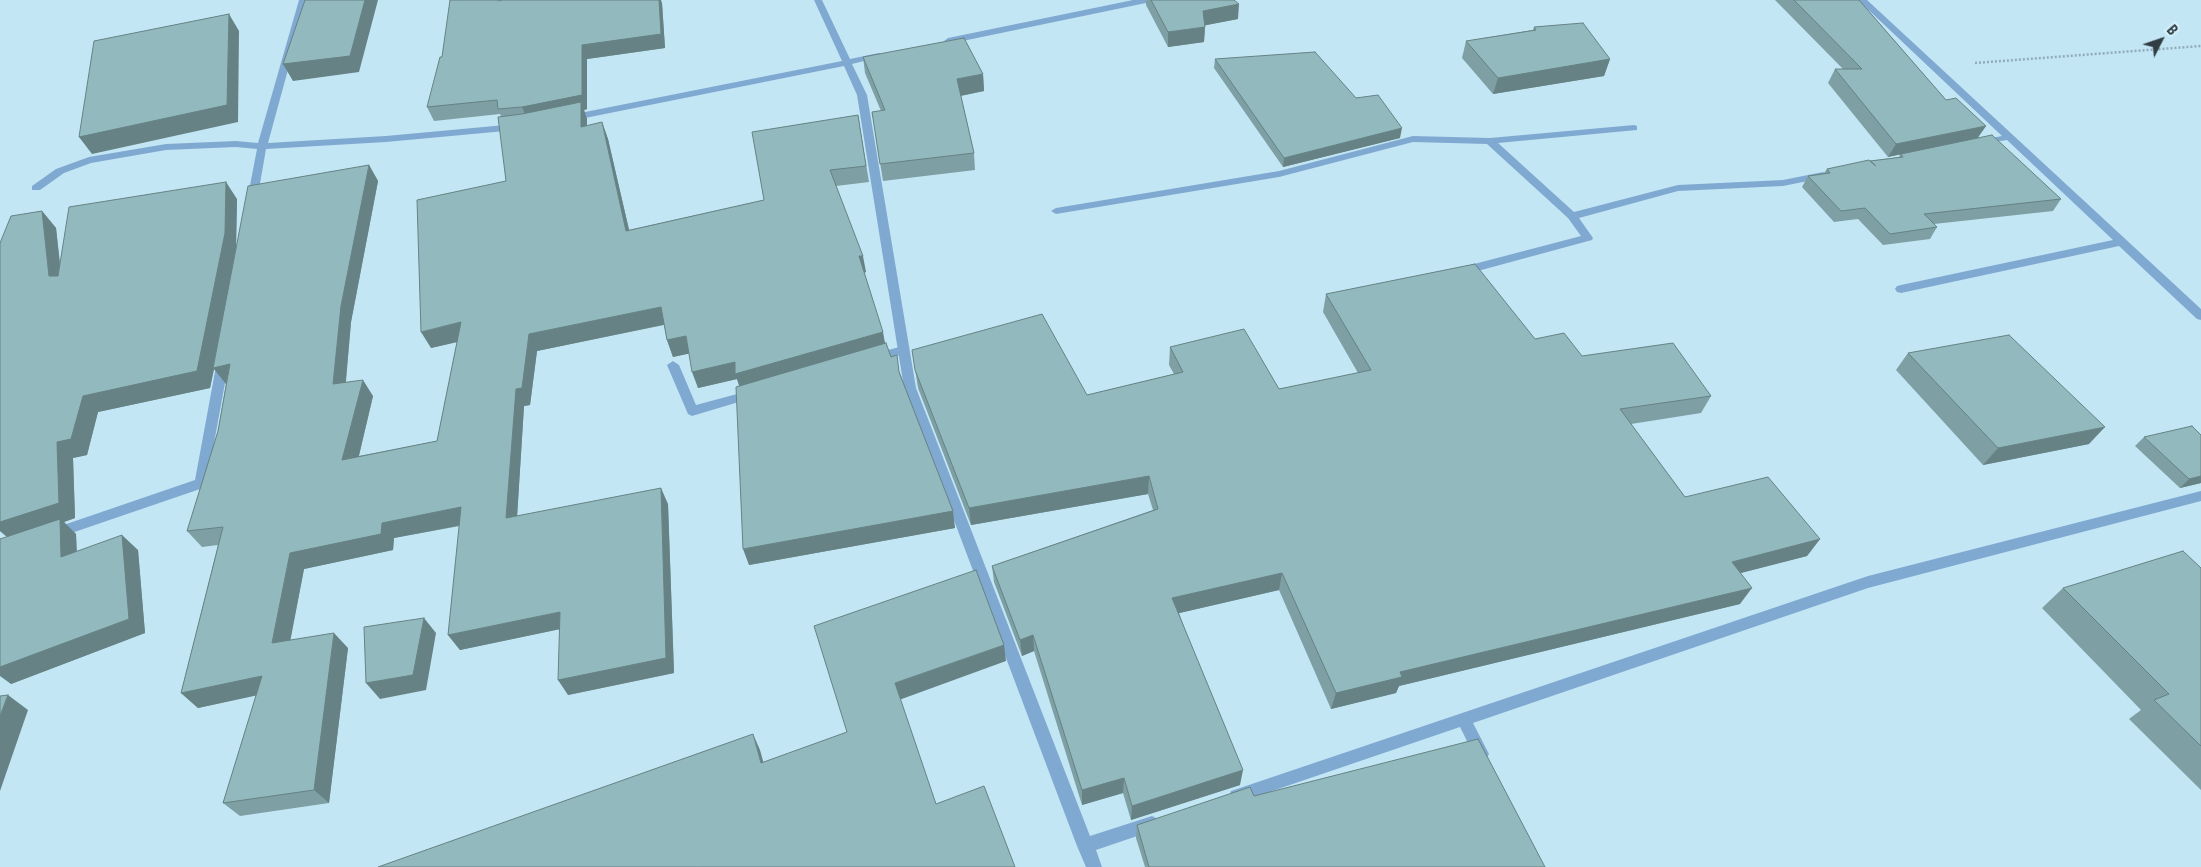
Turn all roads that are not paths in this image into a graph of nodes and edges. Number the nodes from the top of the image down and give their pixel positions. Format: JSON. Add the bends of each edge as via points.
{"nodes":[{"id":1,"x":303,"y":0,"type":"edge"},
{"id":2,"x":818,"y":0,"type":"edge"},
{"id":3,"x":1146,"y":0,"type":"edge"},
{"id":4,"x":1862,"y":0,"type":"edge"},
{"id":5,"x":943,"y":42,"type":"edge"},
{"id":6,"x":885,"y":54,"type":"edge"},
{"id":7,"x":846,"y":63,"type":"junction"},
{"id":8,"x":557,"y":120,"type":"edge"},
{"id":9,"x":528,"y":126,"type":"edge"},
{"id":10,"x":1634,"y":128,"type":"dead end"},
{"id":11,"x":2009,"y":137,"type":"junction"},
{"id":12,"x":1490,"y":141,"type":"junction"},
{"id":13,"x":1972,"y":145,"type":"edge"},
{"id":14,"x":262,"y":146,"type":"junction"},
{"id":15,"x":1830,"y":174,"type":"edge"},
{"id":16,"x":36,"y":188,"type":"dead end"},
{"id":17,"x":1056,"y":210,"type":"dead end"},
{"id":18,"x":250,"y":213,"type":"edge"},
{"id":19,"x":1572,"y":216,"type":"junction"},
{"id":20,"x":2121,"y":242,"type":"junction"},
{"id":21,"x":1450,"y":275,"type":"edge"},
{"id":22,"x":1901,"y":289,"type":"dead end"},
{"id":23,"x":2201,"y":316,"type":"edge"},
{"id":24,"x":225,"y":348,"type":"edge"},
{"id":25,"x":903,"y":350,"type":"junction"},
{"id":26,"x":865,"y":361,"type":"edge"},
{"id":27,"x":673,"y":365,"type":"dead end"},
{"id":28,"x":759,"y":392,"type":"edge"},
{"id":29,"x":2201,"y":496,"type":"edge"},
{"id":30,"x":46,"y":536,"type":"edge"},
{"id":31,"x":1464,"y":720,"type":"junction"},
{"id":32,"x":1486,"y":764,"type":"edge"},
{"id":33,"x":1227,"y":799,"type":"edge"},
{"id":34,"x":1161,"y":821,"type":"edge"},
{"id":35,"x":1086,"y":846,"type":"junction"},
{"id":36,"x":1094,"y":867,"type":"edge"}],
"edges":[{"from":1,"to":14,"type":"street"},
{"from":2,"to":7,"type":"street"},
{"from":3,"to":5,"type":"street"},
{"from":4,"to":11,"type":"street"},
{"from":6,"to":7,"type":"street"},
{"from":7,"to":8,"type":"street"},
{"from":7,"to":25,"type":"street","via":[[862,95]]},
{"from":9,"to":14,"type":"street"},
{"from":10,"to":12,"type":"street"},
{"from":11,"to":13,"type":"street"},
{"from":11,"to":20,"type":"street"},
{"from":12,"to":17,"type":"street","via":[[1413,139],[1278,174]]},
{"from":12,"to":19,"type":"street"},
{"from":14,"to":16,"type":"street","via":[[166,147],[124,153],[88,160],[60,171]]},
{"from":14,"to":18,"type":"street"},
{"from":15,"to":19,"type":"street","via":[[1783,183],[1678,188]]},
{"from":19,"to":21,"type":"street","via":[[1588,238]]},
{"from":20,"to":22,"type":"street"},
{"from":20,"to":23,"type":"street"},
{"from":24,"to":30,"type":"street","via":[[201,483]]},
{"from":25,"to":26,"type":"street"},
{"from":25,"to":35,"type":"street","via":[[910,388]]},
{"from":27,"to":28,"type":"street","via":[[692,411]]},
{"from":29,"to":31,"type":"street","via":[[1868,582]]},
{"from":31,"to":32,"type":"street"},
{"from":31,"to":33,"type":"street"},
{"from":34,"to":35,"type":"street"},
{"from":35,"to":36,"type":"street"}]}
